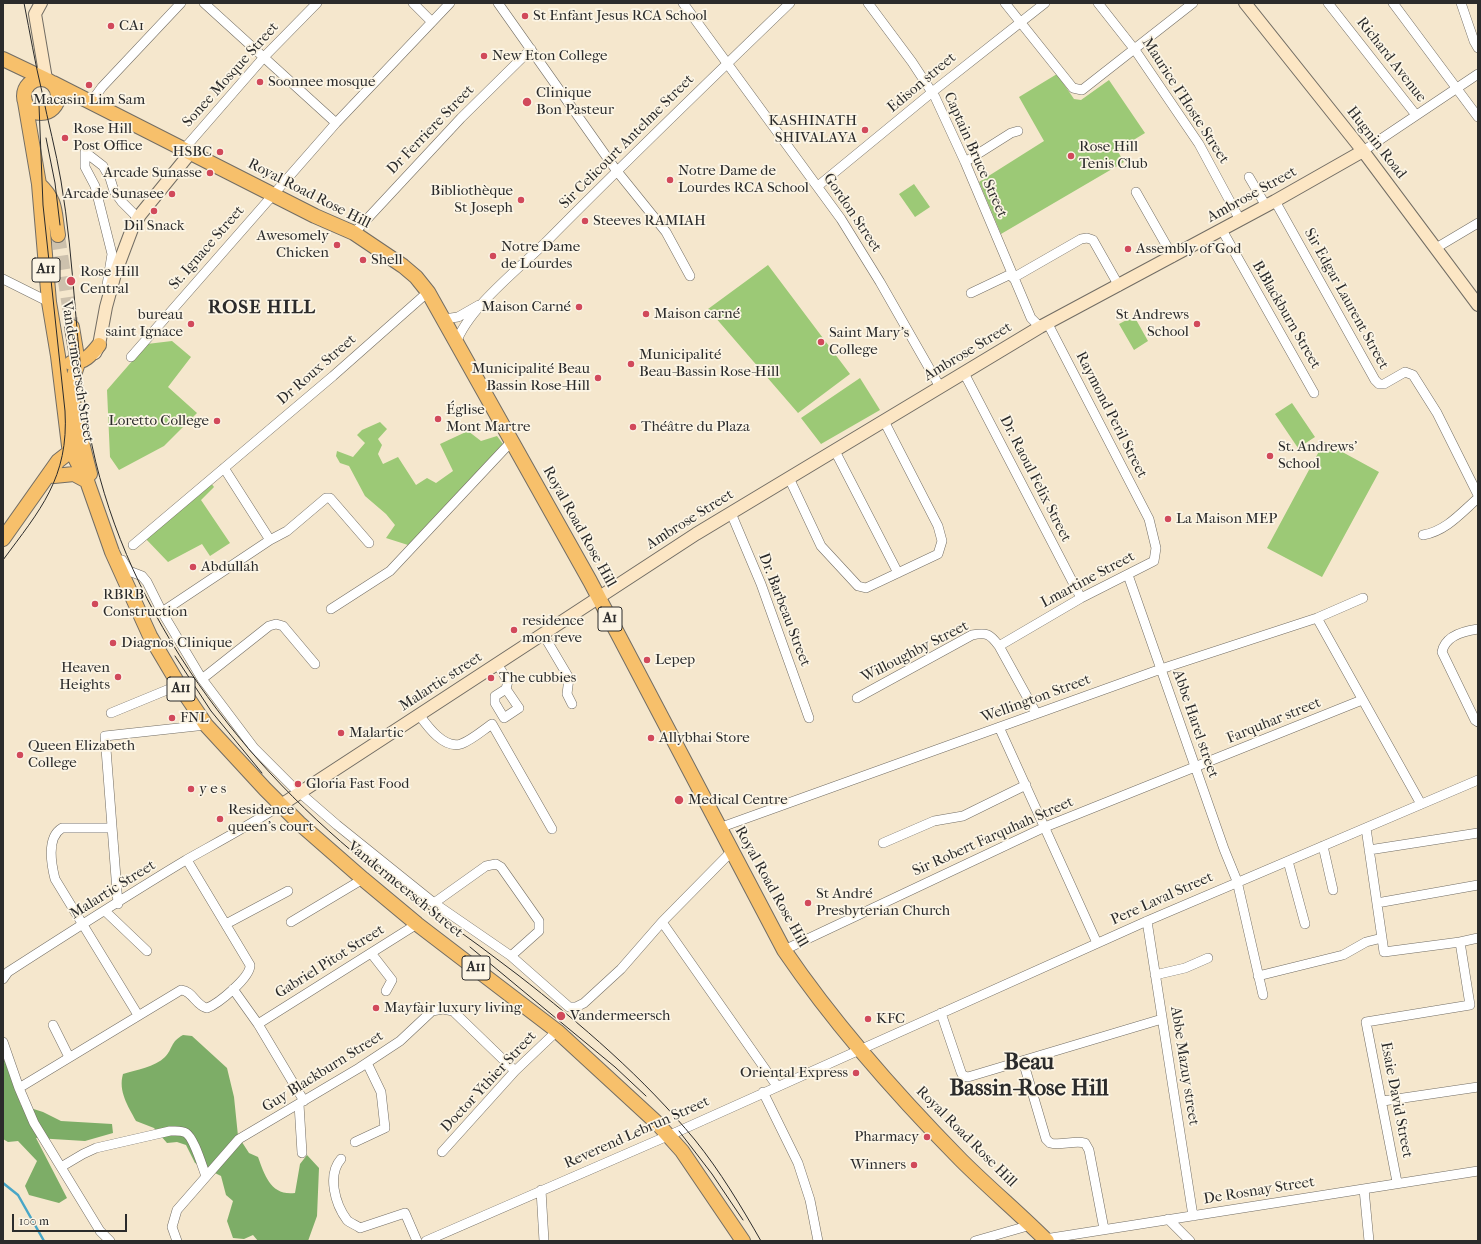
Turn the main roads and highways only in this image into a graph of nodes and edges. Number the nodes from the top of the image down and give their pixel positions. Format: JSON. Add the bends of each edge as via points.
{"nodes":[{"id":1,"x":5,"y":60,"type":"edge"},
{"id":2,"x":48,"y":80,"type":"junction"},
{"id":3,"x":27,"y":85,"type":"junction"},
{"id":4,"x":90,"y":101,"type":"junction"},
{"id":5,"x":25,"y":102,"type":"junction"},
{"id":6,"x":56,"y":105,"type":"junction"},
{"id":7,"x":43,"y":113,"type":"junction"},
{"id":8,"x":32,"y":150,"type":"junction"},
{"id":9,"x":39,"y":184,"type":"junction"},
{"id":10,"x":58,"y":235,"type":"tunnel mouth"},
{"id":11,"x":72,"y":328,"type":"tunnel mouth"},
{"id":12,"x":99,"y":345,"type":"road end"},
{"id":13,"x":58,"y":356,"type":"junction"},
{"id":14,"x":76,"y":369,"type":"junction"},
{"id":15,"x":67,"y":428,"type":"junction"},
{"id":16,"x":77,"y":456,"type":"junction"},
{"id":17,"x":53,"y":473,"type":"junction"},
{"id":18,"x":87,"y":481,"type":"junction"},
{"id":19,"x":101,"y":523,"type":"junction"},
{"id":20,"x":3,"y":539,"type":"edge"},
{"id":21,"x":1046,"y":1240,"type":"edge"},
{"id":22,"x":743,"y":1241,"type":"edge"}],
"edges":[{"from":1,"to":2,"type":"main road","name":"Royal Road Rose Hill","number":"A1"},
{"from":1,"to":3,"type":"main road","name":"Royal Road Rose Hill","number":"A1"},
{"from":2,"to":3,"type":"main road","via":[[32,81]]},
{"from":2,"to":4,"type":"main road","name":"Royal Road Rose Hill","number":"A1"},
{"from":2,"to":6,"type":"main road","via":[[59,94]]},
{"from":3,"to":5,"type":"main road","via":[[24,91]]},
{"from":4,"to":6,"type":"main road","name":"Royal Road Rose Hill","number":"A1","via":[[72,101]]},
{"from":4,"to":21,"type":"main road","name":"Royal Road Rose Hill","number":"A1","via":[[315,216],[354,233],[416,277],[444,318],[599,599],[784,950],[859,1050],[961,1160]]},
{"from":5,"to":7,"type":"main road","via":[[31,110]]},
{"from":5,"to":8,"type":"main road","number":"A11"},
{"from":6,"to":7,"type":"main road","number":"A1","via":[[52,110]]},
{"from":7,"to":8,"type":"main road","number":"A11"},
{"from":8,"to":9,"type":"main road","name":"Vandermeersch Street","number":"A11"},
{"from":9,"to":10,"type":"main road","number":"A11","via":[[50,194]]},
{"from":9,"to":13,"type":"main road","name":"Vandermeersch Street","number":"A11","via":[[49,302]]},
{"from":11,"to":14,"type":"main road","number":"A11"},
{"from":12,"to":14,"type":"main road"},
{"from":13,"to":14,"type":"main road"},
{"from":13,"to":15,"type":"main road","name":"Vandermeersch Street","number":"A11"},
{"from":14,"to":16,"type":"main road","name":"Vandermeersch Street","number":"A11","via":[[71,384]]},
{"from":15,"to":16,"type":"main road","name":"Vandermeersch Street","number":"A11","via":[[69,446]]},
{"from":15,"to":17,"type":"main road"},
{"from":16,"to":17,"type":"main road"},
{"from":16,"to":18,"type":"main road","name":"Vandermeersch Street","number":"A11"},
{"from":16,"to":19,"type":"main road","name":"Vandermeersch Street","number":"A11"},
{"from":17,"to":18,"type":"main road","via":[[71,474]]},
{"from":17,"to":20,"type":"main road"},
{"from":18,"to":19,"type":"main road","name":"Vandermeersch Street","number":"A11"},
{"from":19,"to":22,"type":"main road","name":"Vandermeersch Street","number":"A11","via":[[153,642],[206,725],[281,805],[363,879],[417,924],[557,1031],[622,1089],[669,1135]]}]}
